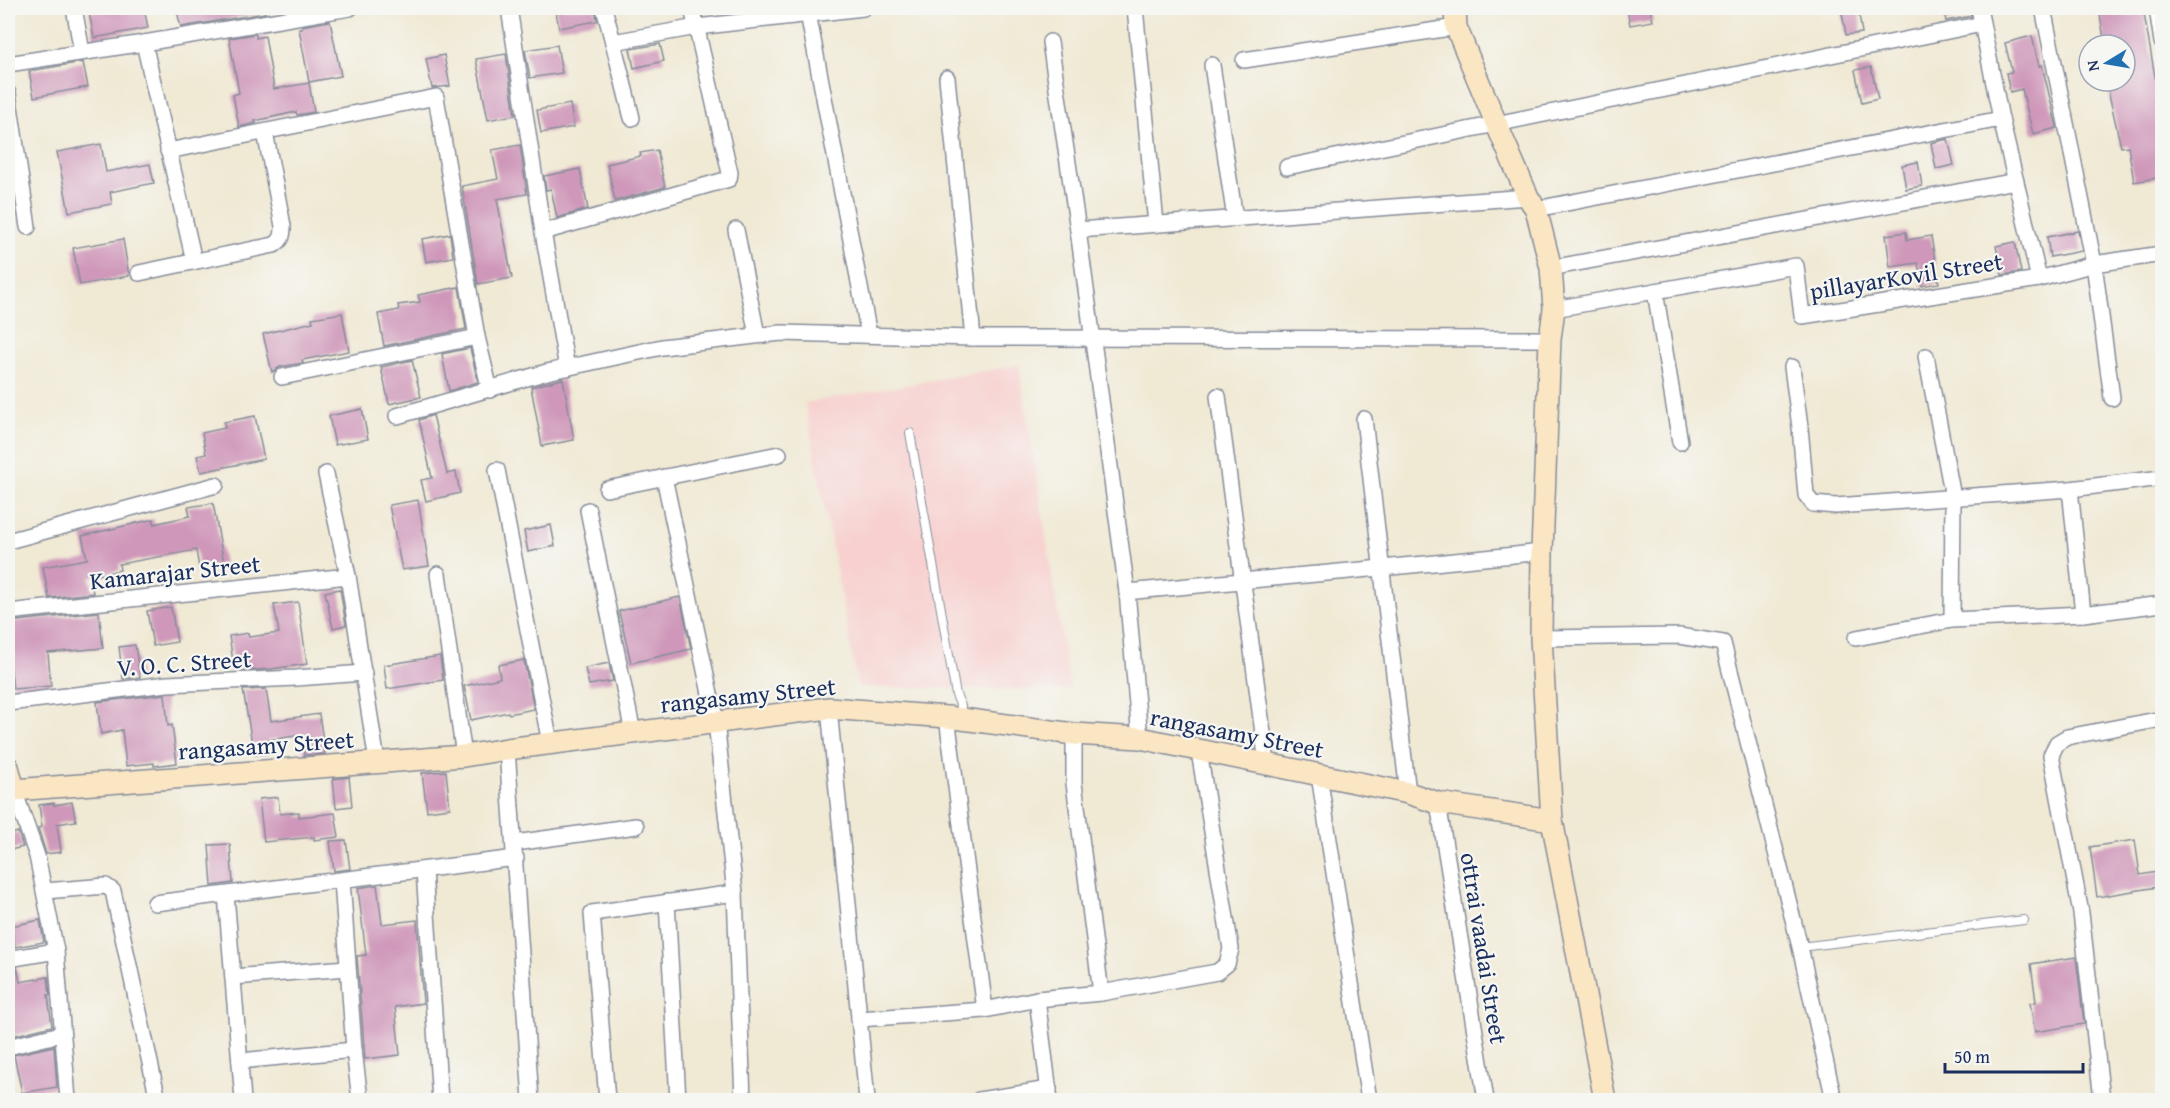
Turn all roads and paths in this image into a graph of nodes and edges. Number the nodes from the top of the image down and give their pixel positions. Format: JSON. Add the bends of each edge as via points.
{"nodes":[{"id":1,"x":74,"y":8,"type":"edge"},
{"id":2,"x":350,"y":8,"type":"edge"},
{"id":3,"x":508,"y":8,"type":"edge"},
{"id":4,"x":604,"y":8,"type":"edge"},
{"id":5,"x":692,"y":8,"type":"edge"},
{"id":6,"x":863,"y":8,"type":"edge"},
{"id":7,"x":1135,"y":8,"type":"edge"},
{"id":8,"x":1979,"y":8,"type":"edge"},
{"id":9,"x":2043,"y":8,"type":"edge"},
{"id":10,"x":2157,"y":8,"type":"edge"},
{"id":11,"x":808,"y":11,"type":"edge"},
{"id":12,"x":1455,"y":17,"type":"edge"},
{"id":13,"x":1982,"y":24,"type":"junction"},
{"id":14,"x":697,"y":27,"type":"junction"},
{"id":15,"x":613,"y":42,"type":"junction"},
{"id":16,"x":1050,"y":42,"type":"dead end"},
{"id":17,"x":2163,"y":42,"type":"edge"},
{"id":18,"x":144,"y":43,"type":"junction"},
{"id":19,"x":82,"y":52,"type":"junction"},
{"id":20,"x":1245,"y":60,"type":"dead end"},
{"id":21,"x":8,"y":64,"type":"edge"},
{"id":22,"x":1212,"y":65,"type":"dead end"},
{"id":23,"x":947,"y":78,"type":"dead end"},
{"id":24,"x":8,"y":93,"type":"edge"},
{"id":25,"x":632,"y":118,"type":"dead end"},
{"id":26,"x":2001,"y":119,"type":"junction"},
{"id":27,"x":1496,"y":123,"type":"junction"},
{"id":28,"x":265,"y":132,"type":"junction"},
{"id":29,"x":168,"y":151,"type":"junction"},
{"id":30,"x":1287,"y":167,"type":"dead end"},
{"id":31,"x":2016,"y":181,"type":"junction"},
{"id":32,"x":1532,"y":203,"type":"junction"},
{"id":33,"x":1235,"y":219,"type":"junction"},
{"id":34,"x":1156,"y":224,"type":"junction"},
{"id":35,"x":28,"y":227,"type":"dead end"},
{"id":36,"x":736,"y":230,"type":"dead end"},
{"id":37,"x":1078,"y":230,"type":"junction"},
{"id":38,"x":543,"y":232,"type":"junction"},
{"id":39,"x":2163,"y":254,"type":"edge"},
{"id":40,"x":194,"y":261,"type":"junction"},
{"id":41,"x":2094,"y":264,"type":"junction"},
{"id":42,"x":1551,"y":268,"type":"junction"},
{"id":43,"x":139,"y":273,"type":"dead end"},
{"id":44,"x":2038,"y":279,"type":"junction"},
{"id":45,"x":1655,"y":291,"type":"junction"},
{"id":46,"x":1554,"y":309,"type":"junction"},
{"id":47,"x":870,"y":335,"type":"junction"},
{"id":48,"x":757,"y":336,"type":"junction"},
{"id":49,"x":477,"y":337,"type":"junction"},
{"id":50,"x":973,"y":338,"type":"junction"},
{"id":51,"x":1091,"y":338,"type":"junction"},
{"id":52,"x":1550,"y":339,"type":"junction"},
{"id":53,"x":1926,"y":356,"type":"dead end"},
{"id":54,"x":1792,"y":367,"type":"dead end"},
{"id":55,"x":567,"y":368,"type":"junction"},
{"id":56,"x":282,"y":377,"type":"dead end"},
{"id":57,"x":490,"y":390,"type":"junction"},
{"id":58,"x":1218,"y":396,"type":"dead end"},
{"id":59,"x":2112,"y":398,"type":"dead end"},
{"id":60,"x":397,"y":416,"type":"dead end"},
{"id":61,"x":1364,"y":419,"type":"dead end"},
{"id":62,"x":910,"y":433,"type":"dead end"},
{"id":63,"x":1680,"y":442,"type":"dead end"},
{"id":64,"x":779,"y":454,"type":"dead end"},
{"id":65,"x":497,"y":471,"type":"dead end"},
{"id":66,"x":326,"y":474,"type":"dead end"},
{"id":67,"x":664,"y":477,"type":"junction"},
{"id":68,"x":2163,"y":478,"type":"edge"},
{"id":69,"x":216,"y":485,"type":"dead end"},
{"id":70,"x":607,"y":489,"type":"dead end"},
{"id":71,"x":2070,"y":489,"type":"junction"},
{"id":72,"x":1953,"y":497,"type":"junction"},
{"id":73,"x":588,"y":510,"type":"dead end"},
{"id":74,"x":8,"y":541,"type":"edge"},
{"id":75,"x":1542,"y":552,"type":"junction"},
{"id":76,"x":1381,"y":570,"type":"junction"},
{"id":77,"x":438,"y":574,"type":"dead end"},
{"id":78,"x":348,"y":576,"type":"junction"},
{"id":79,"x":1241,"y":580,"type":"junction"},
{"id":80,"x":1126,"y":592,"type":"junction"},
{"id":81,"x":2163,"y":604,"type":"edge"},
{"id":82,"x":8,"y":612,"type":"edge"},
{"id":83,"x":2083,"y":614,"type":"junction"},
{"id":84,"x":1952,"y":620,"type":"junction"},
{"id":85,"x":1541,"y":638,"type":"junction"},
{"id":86,"x":1856,"y":638,"type":"dead end"},
{"id":87,"x":364,"y":672,"type":"junction"},
{"id":88,"x":8,"y":703,"type":"edge"},
{"id":89,"x":830,"y":708,"type":"junction"},
{"id":90,"x":953,"y":718,"type":"junction"},
{"id":91,"x":2163,"y":719,"type":"edge"},
{"id":92,"x":716,"y":722,"type":"junction"},
{"id":93,"x":633,"y":733,"type":"junction"},
{"id":94,"x":1074,"y":734,"type":"junction"},
{"id":95,"x":1140,"y":738,"type":"junction"},
{"id":96,"x":550,"y":743,"type":"junction"},
{"id":97,"x":507,"y":749,"type":"junction"},
{"id":98,"x":1198,"y":751,"type":"junction"},
{"id":99,"x":464,"y":756,"type":"junction"},
{"id":100,"x":377,"y":762,"type":"junction"},
{"id":101,"x":1267,"y":764,"type":"junction"},
{"id":102,"x":8,"y":767,"type":"edge"},
{"id":103,"x":1319,"y":775,"type":"junction"},
{"id":104,"x":11,"y":791,"type":"edge"},
{"id":105,"x":1408,"y":793,"type":"junction"},
{"id":106,"x":1438,"y":803,"type":"junction"},
{"id":107,"x":1552,"y":820,"type":"junction"},
{"id":108,"x":636,"y":826,"type":"dead end"},
{"id":109,"x":515,"y":850,"type":"junction"},
{"id":110,"x":424,"y":871,"type":"junction"},
{"id":111,"x":342,"y":880,"type":"junction"},
{"id":112,"x":45,"y":891,"type":"junction"},
{"id":113,"x":735,"y":893,"type":"junction"},
{"id":114,"x":226,"y":894,"type":"junction"},
{"id":115,"x":667,"y":902,"type":"junction"},
{"id":116,"x":155,"y":903,"type":"dead end"},
{"id":117,"x":2024,"y":920,"type":"dead end"},
{"id":118,"x":1800,"y":947,"type":"junction"},
{"id":119,"x":57,"y":951,"type":"junction"},
{"id":120,"x":8,"y":959,"type":"edge"},
{"id":121,"x":347,"y":968,"type":"junction"},
{"id":122,"x":233,"y":977,"type":"junction"},
{"id":123,"x":1101,"y":993,"type":"junction"},
{"id":124,"x":1037,"y":999,"type":"junction"},
{"id":125,"x":985,"y":1010,"type":"junction"},
{"id":126,"x":859,"y":1019,"type":"junction"},
{"id":127,"x":61,"y":1034,"type":"junction"},
{"id":128,"x":8,"y":1047,"type":"edge"},
{"id":129,"x":354,"y":1050,"type":"junction"},
{"id":130,"x":240,"y":1061,"type":"junction"},
{"id":131,"x":1050,"y":1095,"type":"edge"},
{"id":132,"x":68,"y":1101,"type":"edge"},
{"id":133,"x":158,"y":1101,"type":"edge"},
{"id":134,"x":243,"y":1101,"type":"edge"},
{"id":135,"x":360,"y":1101,"type":"edge"},
{"id":136,"x":440,"y":1101,"type":"edge"},
{"id":137,"x":531,"y":1101,"type":"edge"},
{"id":138,"x":607,"y":1101,"type":"edge"},
{"id":139,"x":678,"y":1101,"type":"edge"},
{"id":140,"x":743,"y":1101,"type":"edge"},
{"id":141,"x":867,"y":1101,"type":"edge"},
{"id":142,"x":979,"y":1101,"type":"edge"},
{"id":143,"x":1369,"y":1101,"type":"edge"},
{"id":144,"x":1486,"y":1101,"type":"edge"},
{"id":145,"x":1605,"y":1101,"type":"edge"},
{"id":146,"x":1834,"y":1101,"type":"edge"},
{"id":147,"x":2103,"y":1101,"type":"edge"}],
"edges":[{"from":1,"to":19,"type":"street"},
{"from":2,"to":18,"type":"street"},
{"from":3,"to":38,"type":"street"},
{"from":4,"to":15,"type":"street"},
{"from":5,"to":14,"type":"street"},
{"from":6,"to":11,"type":"street"},
{"from":7,"to":34,"type":"street"},
{"from":8,"to":13,"type":"street"},
{"from":9,"to":41,"type":"street"},
{"from":10,"to":17,"type":"street"},
{"from":11,"to":14,"type":"street"},
{"from":11,"to":47,"type":"street"},
{"from":12,"to":20,"type":"street"},
{"from":12,"to":27,"type":"street"},
{"from":13,"to":26,"type":"street"},
{"from":13,"to":27,"type":"street"},
{"from":14,"to":15,"type":"street"},
{"from":14,"to":38,"type":"street","via":[[729,179]]},
{"from":15,"to":25,"type":"street"},
{"from":16,"to":37,"type":"street"},
{"from":18,"to":19,"type":"street"},
{"from":18,"to":29,"type":"street"},
{"from":19,"to":21,"type":"street"},
{"from":22,"to":33,"type":"street"},
{"from":23,"to":50,"type":"street"},
{"from":24,"to":35,"type":"street"},
{"from":26,"to":31,"type":"street"},
{"from":26,"to":32,"type":"street"},
{"from":27,"to":30,"type":"street"},
{"from":27,"to":32,"type":"street"},
{"from":28,"to":29,"type":"street"},
{"from":28,"to":40,"type":"street","via":[[283,236],[274,245]]},
{"from":28,"to":49,"type":"street","via":[[436,97]]},
{"from":29,"to":40,"type":"street"},
{"from":31,"to":42,"type":"street"},
{"from":31,"to":44,"type":"street"},
{"from":32,"to":33,"type":"street"},
{"from":32,"to":42,"type":"street"},
{"from":33,"to":34,"type":"street"},
{"from":34,"to":37,"type":"street"},
{"from":36,"to":48,"type":"street"},
{"from":37,"to":51,"type":"street"},
{"from":38,"to":55,"type":"street"},
{"from":39,"to":41,"type":"street","name":"pillayarKovil Street"},
{"from":40,"to":43,"type":"street"},
{"from":41,"to":44,"type":"street","name":"pillayarKovil Street"},
{"from":41,"to":59,"type":"street"},
{"from":42,"to":46,"type":"street"},
{"from":44,"to":45,"type":"street","name":"pillayarKovil Street","via":[[1802,316],[1796,266]]},
{"from":45,"to":46,"type":"street","name":"pillayarKovil Street"},
{"from":45,"to":63,"type":"street"},
{"from":46,"to":52,"type":"street"},
{"from":47,"to":48,"type":"street"},
{"from":47,"to":50,"type":"street"},
{"from":48,"to":55,"type":"street","via":[[662,347]]},
{"from":49,"to":56,"type":"street"},
{"from":49,"to":57,"type":"street"},
{"from":50,"to":51,"type":"street"},
{"from":51,"to":52,"type":"street"},
{"from":51,"to":80,"type":"street"},
{"from":52,"to":75,"type":"street"},
{"from":53,"to":72,"type":"street"},
{"from":54,"to":72,"type":"street","via":[[1809,501],[1836,506]]},
{"from":55,"to":57,"type":"street"},
{"from":57,"to":60,"type":"street"},
{"from":58,"to":79,"type":"street"},
{"from":61,"to":76,"type":"street"},
{"from":62,"to":90,"type":"lane","via":[[961,706]]},
{"from":64,"to":67,"type":"street"},
{"from":65,"to":96,"type":"street"},
{"from":66,"to":78,"type":"street"},
{"from":67,"to":70,"type":"street"},
{"from":67,"to":92,"type":"street"},
{"from":68,"to":71,"type":"street"},
{"from":69,"to":74,"type":"street"},
{"from":71,"to":72,"type":"street"},
{"from":71,"to":83,"type":"street"},
{"from":72,"to":84,"type":"street"},
{"from":73,"to":93,"type":"street"},
{"from":75,"to":76,"type":"street"},
{"from":75,"to":85,"type":"street"},
{"from":76,"to":79,"type":"street"},
{"from":76,"to":105,"type":"street"},
{"from":77,"to":99,"type":"street"},
{"from":78,"to":82,"type":"street","name":"Kamarajar Street"},
{"from":78,"to":87,"type":"street"},
{"from":79,"to":80,"type":"street"},
{"from":79,"to":101,"type":"street"},
{"from":80,"to":95,"type":"street"},
{"from":81,"to":83,"type":"street"},
{"from":83,"to":84,"type":"street"},
{"from":84,"to":86,"type":"street"},
{"from":85,"to":107,"type":"street"},
{"from":85,"to":118,"type":"street","via":[[1679,636],[1723,643]]},
{"from":87,"to":88,"type":"street","name":"V. O. C. Street","via":[[167,684]]},
{"from":87,"to":100,"type":"street"},
{"from":89,"to":90,"type":"street","name":"rangasamy Street"},
{"from":89,"to":92,"type":"street","name":"rangasamy Street"},
{"from":89,"to":126,"type":"street"},
{"from":90,"to":94,"type":"street","name":"rangasamy Street"},
{"from":90,"to":125,"type":"street"},
{"from":91,"to":147,"type":"street","via":[[2067,737],[2057,743],[2051,755],[2080,913]]},
{"from":92,"to":93,"type":"street","name":"rangasamy Street"},
{"from":92,"to":113,"type":"street"},
{"from":93,"to":96,"type":"street","name":"rangasamy Street"},
{"from":94,"to":95,"type":"street","name":"rangasamy Street"},
{"from":94,"to":123,"type":"street","via":[[1074,783]]},
{"from":95,"to":98,"type":"street","name":"rangasamy Street"},
{"from":96,"to":97,"type":"street","name":"rangasamy Street"},
{"from":97,"to":99,"type":"street","name":"rangasamy Street"},
{"from":97,"to":109,"type":"street"},
{"from":98,"to":101,"type":"street","name":"rangasamy Street"},
{"from":98,"to":123,"type":"street","via":[[1232,949],[1227,964],[1217,972]]},
{"from":99,"to":100,"type":"street","name":"rangasamy Street"},
{"from":100,"to":104,"type":"street","name":"rangasamy Street"},
{"from":101,"to":103,"type":"street","name":"rangasamy Street"},
{"from":102,"to":104,"type":"street"},
{"from":103,"to":105,"type":"street","name":"rangasamy Street"},
{"from":103,"to":143,"type":"street"},
{"from":104,"to":112,"type":"street","via":[[37,856]]},
{"from":105,"to":106,"type":"street","name":"rangasamy Street"},
{"from":106,"to":107,"type":"street","name":"rangasamy Street"},
{"from":106,"to":144,"type":"street","name":"ottrai vaadai Street"},
{"from":107,"to":145,"type":"street"},
{"from":108,"to":109,"type":"street"},
{"from":109,"to":110,"type":"street"},
{"from":109,"to":137,"type":"street"},
{"from":110,"to":111,"type":"street"},
{"from":110,"to":136,"type":"street"},
{"from":111,"to":114,"type":"street"},
{"from":111,"to":121,"type":"street"},
{"from":112,"to":119,"type":"street"},
{"from":112,"to":133,"type":"street","via":[[106,886],[113,891]]},
{"from":113,"to":115,"type":"street"},
{"from":113,"to":140,"type":"street"},
{"from":114,"to":116,"type":"street"},
{"from":114,"to":122,"type":"street"},
{"from":115,"to":138,"type":"street","via":[[592,913]]},
{"from":115,"to":139,"type":"street"},
{"from":117,"to":118,"type":"lane"},
{"from":118,"to":146,"type":"street"},
{"from":119,"to":120,"type":"street"},
{"from":119,"to":127,"type":"street"},
{"from":121,"to":122,"type":"street"},
{"from":121,"to":129,"type":"street"},
{"from":122,"to":130,"type":"street"},
{"from":123,"to":124,"type":"street"},
{"from":124,"to":125,"type":"street"},
{"from":124,"to":131,"type":"street"},
{"from":125,"to":126,"type":"street"},
{"from":126,"to":141,"type":"street"},
{"from":127,"to":128,"type":"street"},
{"from":127,"to":132,"type":"street"},
{"from":129,"to":130,"type":"street"},
{"from":129,"to":135,"type":"street"},
{"from":130,"to":134,"type":"street"},
{"from":131,"to":142,"type":"street"}]}
